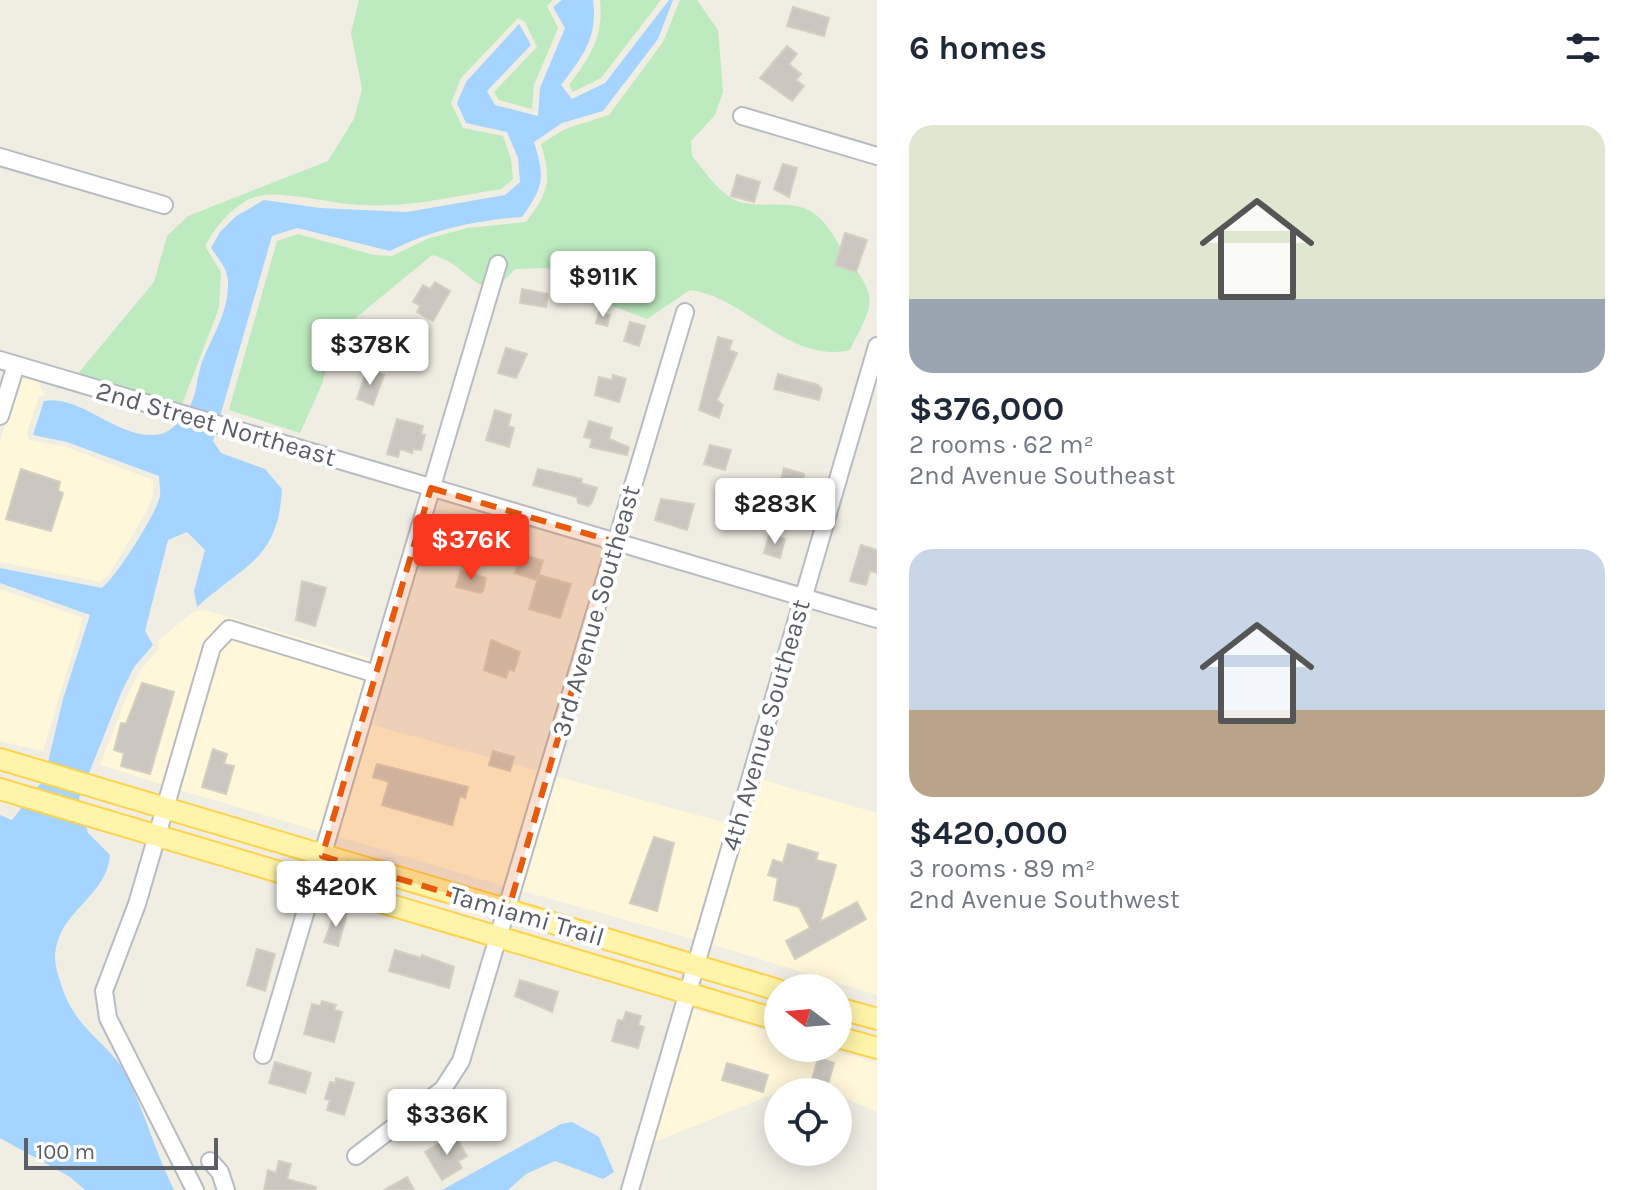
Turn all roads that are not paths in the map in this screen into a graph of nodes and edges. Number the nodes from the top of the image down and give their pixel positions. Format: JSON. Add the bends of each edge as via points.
{"nodes":[{"id":1,"x":742,"y":116,"type":"dead end"},
{"id":2,"x":877,"y":156,"type":"edge"},
{"id":3,"x":0,"y":157,"type":"edge"},
{"id":4,"x":164,"y":205,"type":"dead end"},
{"id":5,"x":498,"y":264,"type":"dead end"},
{"id":6,"x":685,"y":312,"type":"dead end"},
{"id":7,"x":877,"y":346,"type":"edge"},
{"id":8,"x":8,"y":362,"type":"edge"},
{"id":9,"x":0,"y":416,"type":"edge"},
{"id":10,"x":431,"y":488,"type":"junction"},
{"id":11,"x":615,"y":542,"type":"junction"},
{"id":12,"x":803,"y":596,"type":"junction"},
{"id":13,"x":877,"y":619,"type":"edge"},
{"id":14,"x":376,"y":674,"type":"junction"},
{"id":15,"x":0,"y":759,"type":"edge"},
{"id":16,"x":0,"y":789,"type":"edge"},
{"id":17,"x":166,"y":810,"type":"junction"},
{"id":18,"x":158,"y":838,"type":"junction"},
{"id":19,"x":322,"y":856,"type":"junction"},
{"id":20,"x":314,"y":882,"type":"junction"},
{"id":21,"x":508,"y":911,"type":"junction"},
{"id":22,"x":500,"y":938,"type":"junction"},
{"id":23,"x":697,"y":966,"type":"junction"},
{"id":24,"x":764,"y":986,"type":"edge"},
{"id":25,"x":689,"y":994,"type":"junction"},
{"id":26,"x":852,"y":1012,"type":"edge"},
{"id":27,"x":764,"y":1016,"type":"edge"},
{"id":28,"x":877,"y":1019,"type":"edge"},
{"id":29,"x":852,"y":1041,"type":"edge"},
{"id":30,"x":877,"y":1048,"type":"edge"},
{"id":31,"x":263,"y":1055,"type":"dead end"},
{"id":32,"x":356,"y":1156,"type":"dead end"},
{"id":33,"x":210,"y":1161,"type":"dead end"},
{"id":34,"x":195,"y":1190,"type":"edge"},
{"id":35,"x":226,"y":1190,"type":"edge"},
{"id":36,"x":630,"y":1190,"type":"edge"}],
"edges":[{"from":1,"to":2,"type":"street"},
{"from":3,"to":4,"type":"street"},
{"from":5,"to":10,"type":"street"},
{"from":6,"to":11,"type":"street","name":"3rd Avenue Southeast"},
{"from":7,"to":12,"type":"street","name":"4th Avenue Southeast"},
{"from":8,"to":9,"type":"street"},
{"from":8,"to":10,"type":"street","name":"2nd Street Northeast"},
{"from":10,"to":11,"type":"street","name":"2nd Street Northeast"},
{"from":10,"to":14,"type":"street"},
{"from":11,"to":12,"type":"street","name":"2nd Street Northeast"},
{"from":11,"to":21,"type":"street","name":"3rd Avenue Southeast"},
{"from":12,"to":13,"type":"street","name":"2nd Street Northeast"},
{"from":12,"to":23,"type":"street","name":"4th Avenue Southeast"},
{"from":14,"to":17,"type":"street","via":[[229,629],[212,647]]},
{"from":14,"to":19,"type":"street"},
{"from":15,"to":17,"type":"main road","name":"Tamiami Trail"},
{"from":16,"to":18,"type":"main road","name":"Tamiami Trail"},
{"from":17,"to":18,"type":"street"},
{"from":17,"to":19,"type":"main road","name":"Tamiami Trail"},
{"from":18,"to":20,"type":"main road","name":"Tamiami Trail"},
{"from":18,"to":34,"type":"street","via":[[104,991],[108,1018]]},
{"from":19,"to":20,"type":"street"},
{"from":19,"to":21,"type":"main road","name":"Tamiami Trail"},
{"from":20,"to":22,"type":"main road","name":"Tamiami Trail"},
{"from":20,"to":31,"type":"street"},
{"from":21,"to":22,"type":"street","name":"3rd Avenue Southeast"},
{"from":21,"to":23,"type":"main road","name":"Tamiami Trail"},
{"from":22,"to":25,"type":"main road","name":"Tamiami Trail"},
{"from":22,"to":32,"type":"street","name":"3rd Avenue Southeast","via":[[461,1061],[443,1089]]},
{"from":23,"to":24,"type":"main road","name":"Tamiami Trail"},
{"from":23,"to":25,"type":"street","name":"4th Avenue Southeast"},
{"from":25,"to":27,"type":"main road","name":"Tamiami Trail"},
{"from":25,"to":36,"type":"street","name":"4th Avenue Southeast"},
{"from":26,"to":28,"type":"main road"},
{"from":29,"to":30,"type":"main road"},
{"from":33,"to":35,"type":"street"}]}
